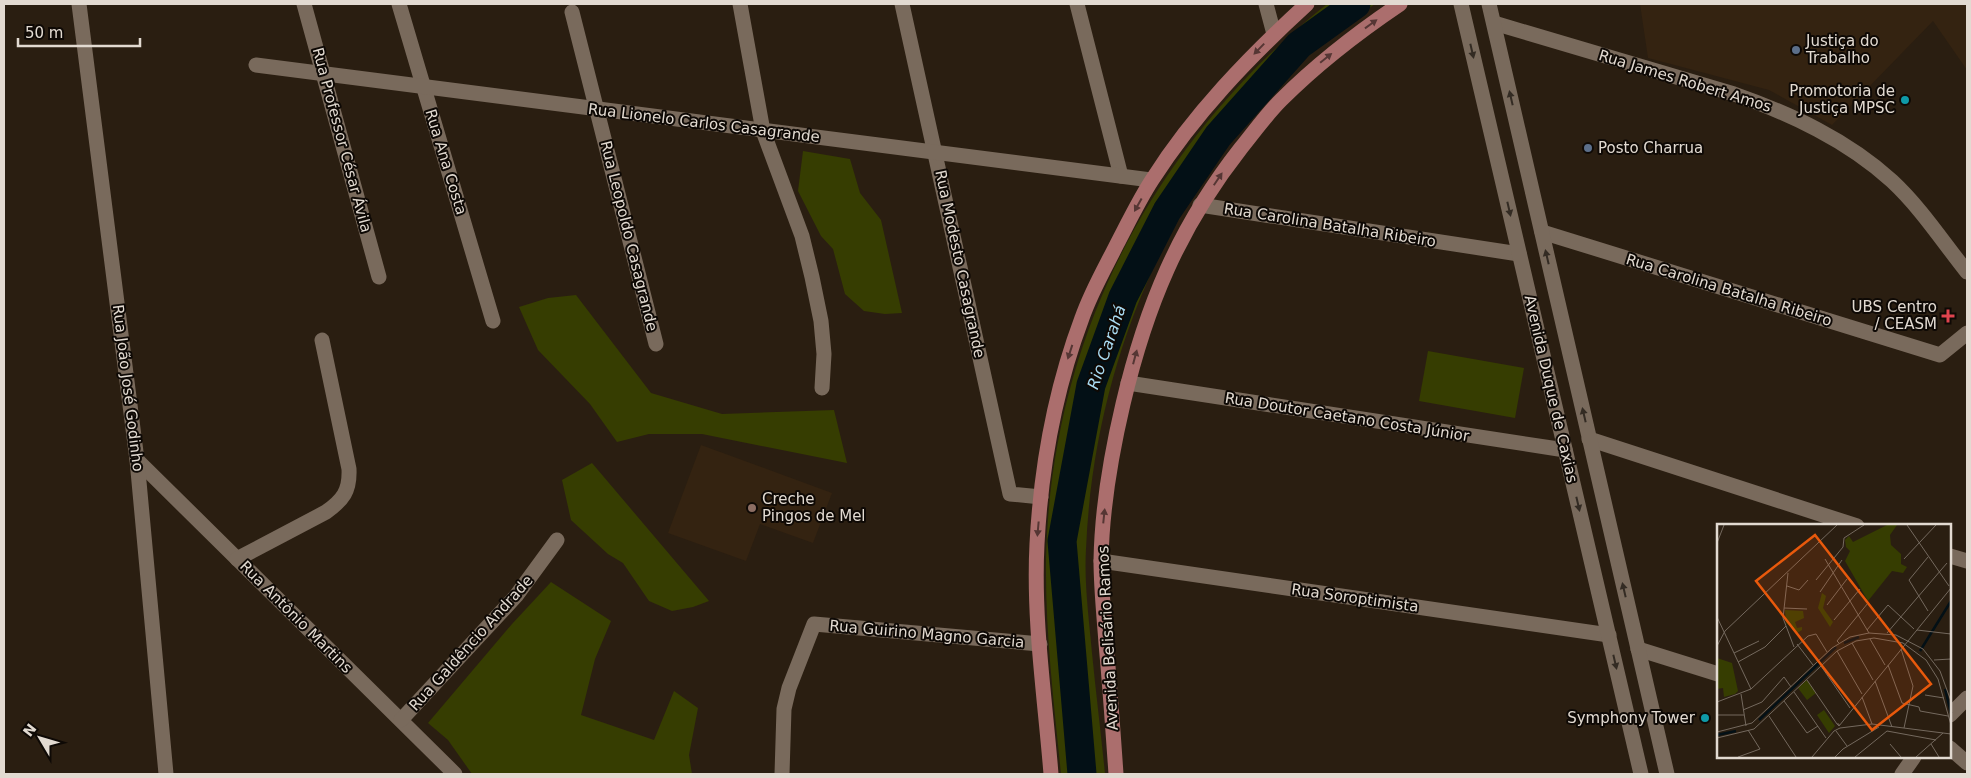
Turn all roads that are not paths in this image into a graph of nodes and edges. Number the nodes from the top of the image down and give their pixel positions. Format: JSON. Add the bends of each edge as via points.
{"nodes":[{"id":1,"x":79,"y":4,"type":"edge"},
{"id":2,"x":304,"y":4,"type":"edge"},
{"id":3,"x":398,"y":4,"type":"edge"},
{"id":4,"x":740,"y":4,"type":"edge"},
{"id":5,"x":902,"y":4,"type":"edge"},
{"id":6,"x":1077,"y":4,"type":"edge"},
{"id":7,"x":1266,"y":4,"type":"edge"},
{"id":8,"x":1307,"y":4,"type":"edge"},
{"id":9,"x":1400,"y":4,"type":"edge"},
{"id":10,"x":1461,"y":4,"type":"edge"},
{"id":11,"x":1489,"y":4,"type":"edge"},
{"id":12,"x":572,"y":12,"type":"dead end"},
{"id":13,"x":1494,"y":23,"type":"junction"},
{"id":14,"x":1274,"y":34,"type":"junction"},
{"id":15,"x":256,"y":65,"type":"dead end"},
{"id":16,"x":324,"y":74,"type":"junction"},
{"id":17,"x":423,"y":86,"type":"junction"},
{"id":18,"x":597,"y":109,"type":"junction"},
{"id":19,"x":763,"y":130,"type":"junction"},
{"id":20,"x":935,"y":152,"type":"junction"},
{"id":21,"x":1121,"y":176,"type":"junction"},
{"id":22,"x":1152,"y":180,"type":"junction"},
{"id":23,"x":1200,"y":205,"type":"junction"},
{"id":24,"x":1542,"y":232,"type":"junction"},
{"id":25,"x":1519,"y":254,"type":"junction"},
{"id":26,"x":1967,"y":272,"type":"edge"},
{"id":27,"x":379,"y":277,"type":"dead end"},
{"id":28,"x":493,"y":321,"type":"dead end"},
{"id":29,"x":1967,"y":333,"type":"edge"},
{"id":30,"x":322,"y":340,"type":"dead end"},
{"id":31,"x":656,"y":344,"type":"dead end"},
{"id":32,"x":1128,"y":383,"type":"junction"},
{"id":33,"x":822,"y":388,"type":"dead end"},
{"id":34,"x":1589,"y":439,"type":"junction"},
{"id":35,"x":1565,"y":450,"type":"junction"},
{"id":36,"x":138,"y":460,"type":"junction"},
{"id":37,"x":1041,"y":497,"type":"junction"},
{"id":38,"x":1851,"y":524,"type":"edge"},
{"id":39,"x":558,"y":540,"type":"dead end"},
{"id":40,"x":1951,"y":556,"type":"edge"},
{"id":41,"x":236,"y":559,"type":"junction"},
{"id":42,"x":1101,"y":561,"type":"junction"},
{"id":43,"x":1967,"y":561,"type":"edge"},
{"id":44,"x":1609,"y":636,"type":"junction"},
{"id":45,"x":1040,"y":644,"type":"junction"},
{"id":46,"x":1638,"y":649,"type":"junction"},
{"id":47,"x":1717,"y":674,"type":"edge"},
{"id":48,"x":1967,"y":698,"type":"edge"},
{"id":49,"x":1951,"y":714,"type":"edge"},
{"id":50,"x":401,"y":720,"type":"junction"},
{"id":51,"x":1951,"y":749,"type":"edge"},
{"id":52,"x":1913,"y":758,"type":"edge"},
{"id":53,"x":1967,"y":762,"type":"edge"},
{"id":54,"x":166,"y":774,"type":"edge"},
{"id":55,"x":455,"y":774,"type":"edge"},
{"id":56,"x":782,"y":774,"type":"edge"},
{"id":57,"x":1052,"y":774,"type":"edge"},
{"id":58,"x":1116,"y":774,"type":"edge"},
{"id":59,"x":1641,"y":774,"type":"edge"},
{"id":60,"x":1666,"y":774,"type":"edge"},
{"id":61,"x":1902,"y":774,"type":"edge"},
{"id":62,"x":1966,"y":774,"type":"edge"}],
"edges":[{"from":1,"to":36,"type":"street","name":"Rua João José Godinho"},
{"from":2,"to":16,"type":"street","name":"Rua Professor César Ávila"},
{"from":3,"to":17,"type":"street","name":"Rua Ana Costa"},
{"from":4,"to":19,"type":"street"},
{"from":5,"to":20,"type":"street","name":"Rua Modesto Casagrande"},
{"from":6,"to":21,"type":"street"},
{"from":7,"to":14,"type":"street"},
{"from":8,"to":14,"type":"main road"},
{"from":23,"to":9,"type":"main road","name":"Avenida Belisário Ramos","one_way":true,"via":[[1279,102],[1343,44]]},
{"from":10,"to":25,"type":"street","name":"Avenida Duque de Caxias","one_way":true},
{"from":11,"to":13,"type":"street","name":"Avenida Duque de Caxias"},
{"from":12,"to":18,"type":"street","name":"Rua Leopoldo Casagrande"},
{"from":24,"to":13,"type":"street","name":"Avenida Duque de Caxias","one_way":true},
{"from":13,"to":26,"type":"street","name":"Rua James Robert Amos","via":[[1734,94],[1805,122],[1859,155],[1893,182]]},
{"from":14,"to":22,"type":"main road","one_way":true,"via":[[1206,108]]},
{"from":15,"to":16,"type":"street","name":"Rua Lionelo Carlos Casagrande"},
{"from":16,"to":17,"type":"street","name":"Rua Lionelo Carlos Casagrande"},
{"from":16,"to":27,"type":"street","name":"Rua Professor César Ávila"},
{"from":17,"to":18,"type":"street","name":"Rua Lionelo Carlos Casagrande"},
{"from":17,"to":28,"type":"street","name":"Rua Ana Costa"},
{"from":18,"to":19,"type":"street","name":"Rua Lionelo Carlos Casagrande"},
{"from":18,"to":31,"type":"street","name":"Rua Leopoldo Casagrande"},
{"from":19,"to":20,"type":"street","name":"Rua Lionelo Carlos Casagrande"},
{"from":19,"to":33,"type":"street","via":[[802,236],[812,277],[824,354]]},
{"from":20,"to":21,"type":"street","name":"Rua Lionelo Carlos Casagrande"},
{"from":20,"to":37,"type":"street","name":"Rua Modesto Casagrande","via":[[1010,494]]},
{"from":21,"to":22,"type":"street","name":"Rua Lionelo Carlos Casagrande"},
{"from":22,"to":37,"type":"main road","one_way":true,"via":[[1082,316],[1054,411]]},
{"from":23,"to":25,"type":"street","name":"Rua Carolina Batalha Ribeiro"},
{"from":32,"to":23,"type":"main road","name":"Avenida Belisário Ramos","one_way":true,"via":[[1154,298]]},
{"from":24,"to":29,"type":"street","name":"Rua Carolina Batalha Ribeiro","via":[[1940,355]]},
{"from":34,"to":24,"type":"street","name":"Avenida Duque de Caxias","one_way":true},
{"from":25,"to":35,"type":"street","name":"Avenida Duque de Caxias"},
{"from":30,"to":41,"type":"street","via":[[349,470],[345,494],[326,512]]},
{"from":32,"to":35,"type":"street","name":"Rua Doutor Caetano Costa Júnior"},
{"from":42,"to":32,"type":"main road","name":"Avenida Belisário Ramos","one_way":true,"via":[[1109,473]]},
{"from":34,"to":38,"type":"street"},
{"from":46,"to":34,"type":"street","name":"Avenida Duque de Caxias","one_way":true},
{"from":35,"to":44,"type":"street","name":"Avenida Duque de Caxias","one_way":true},
{"from":36,"to":41,"type":"street","name":"Rua Antônio Martins"},
{"from":36,"to":54,"type":"street","name":"Rua João José Godinho"},
{"from":37,"to":45,"type":"main road","one_way":true,"via":[[1036,586]]},
{"from":39,"to":50,"type":"street","name":"Rua Galdêncio Andrade","via":[[516,596]]},
{"from":40,"to":43,"type":"street"},
{"from":41,"to":50,"type":"street","name":"Rua Antônio Martins"},
{"from":42,"to":44,"type":"street","name":"Rua Soroptimista"},
{"from":42,"to":58,"type":"main road","name":"Avenida Belisário Ramos"},
{"from":44,"to":59,"type":"street","name":"Avenida Duque de Caxias","one_way":true},
{"from":45,"to":56,"type":"street","name":"Rua Guirino Magno Garcia","via":[[814,624],[784,708]]},
{"from":45,"to":57,"type":"main road"},
{"from":46,"to":47,"type":"street"},
{"from":46,"to":60,"type":"street","name":"Avenida Duque de Caxias"},
{"from":48,"to":49,"type":"street"},
{"from":50,"to":55,"type":"street","name":"Rua Antônio Martins"},
{"from":51,"to":53,"type":"street"},
{"from":52,"to":61,"type":"street"},
{"from":53,"to":62,"type":"street"}]}
